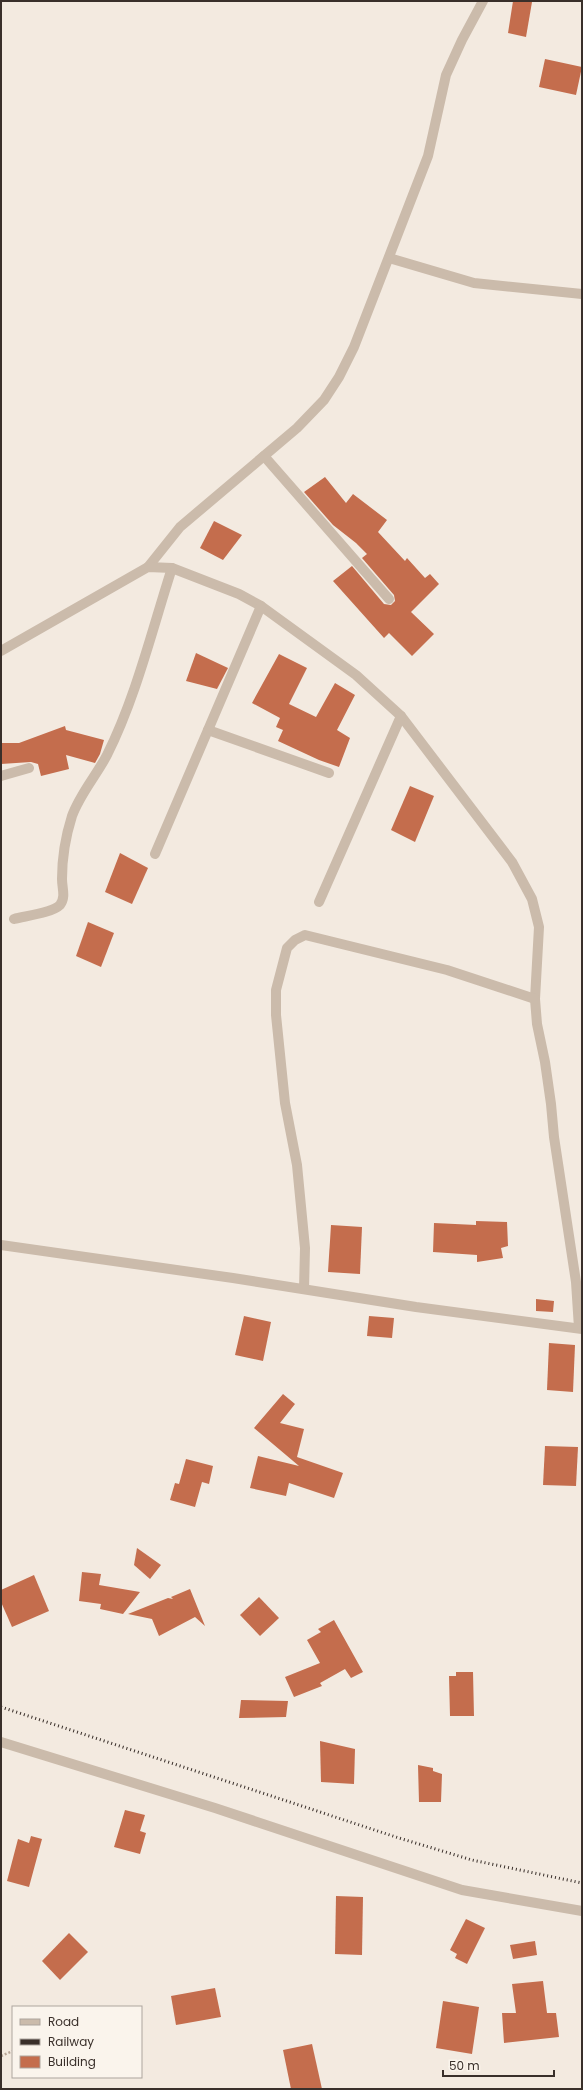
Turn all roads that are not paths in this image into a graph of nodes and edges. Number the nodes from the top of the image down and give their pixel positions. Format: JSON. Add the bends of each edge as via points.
{"nodes":[{"id":1,"x":483,"y":1,"type":"edge"},
{"id":2,"x":388,"y":258,"type":"junction"},
{"id":3,"x":582,"y":294,"type":"edge"},
{"id":4,"x":264,"y":456,"type":"junction"},
{"id":5,"x":148,"y":567,"type":"junction"},
{"id":6,"x":172,"y":568,"type":"junction"},
{"id":7,"x":389,"y":599,"type":"dead end"},
{"id":8,"x":261,"y":606,"type":"junction"},
{"id":9,"x":1,"y":651,"type":"edge"},
{"id":10,"x":401,"y":716,"type":"junction"},
{"id":11,"x":208,"y":730,"type":"junction"},
{"id":12,"x":29,"y":768,"type":"dead end"},
{"id":13,"x":329,"y":773,"type":"dead end"},
{"id":14,"x":1,"y":776,"type":"edge"},
{"id":15,"x":155,"y":854,"type":"dead end"},
{"id":16,"x":319,"y":902,"type":"dead end"},
{"id":17,"x":14,"y":919,"type":"dead end"},
{"id":18,"x":535,"y":999,"type":"junction"},
{"id":19,"x":1,"y":1246,"type":"edge"},
{"id":20,"x":304,"y":1289,"type":"junction"},
{"id":21,"x":581,"y":1328,"type":"edge"},
{"id":22,"x":1,"y":1742,"type":"edge"},
{"id":23,"x":582,"y":1911,"type":"edge"}],
"edges":[{"from":1,"to":2,"type":"street","via":[[446,76],[428,156]]},
{"from":2,"to":3,"type":"street","via":[[474,283]]},
{"from":2,"to":4,"type":"street","via":[[354,347],[332,388],[297,428]]},
{"from":4,"to":5,"type":"street","via":[[180,527]]},
{"from":4,"to":7,"type":"street"},
{"from":5,"to":6,"type":"street"},
{"from":5,"to":9,"type":"street"},
{"from":6,"to":8,"type":"street","via":[[239,594]]},
{"from":6,"to":17,"type":"street","via":[[126,709],[107,756],[72,816],[65,844],[62,879],[64,896],[60,905],[53,910]]},
{"from":8,"to":10,"type":"street","via":[[356,675]]},
{"from":8,"to":11,"type":"street"},
{"from":10,"to":16,"type":"street"},
{"from":10,"to":18,"type":"street","via":[[512,862],[532,899],[539,927]]},
{"from":11,"to":13,"type":"street"},
{"from":11,"to":15,"type":"street"},
{"from":12,"to":14,"type":"street"},
{"from":18,"to":20,"type":"street","via":[[447,970],[305,936],[295,940],[287,948],[276,990],[276,1015],[285,1103],[298,1172],[305,1248]]},
{"from":18,"to":21,"type":"street","via":[[536,1024],[545,1062]]},
{"from":19,"to":20,"type":"street"},
{"from":20,"to":21,"type":"street","via":[[416,1307]]},
{"from":22,"to":23,"type":"street","via":[[215,1808],[462,1890]]}]}
